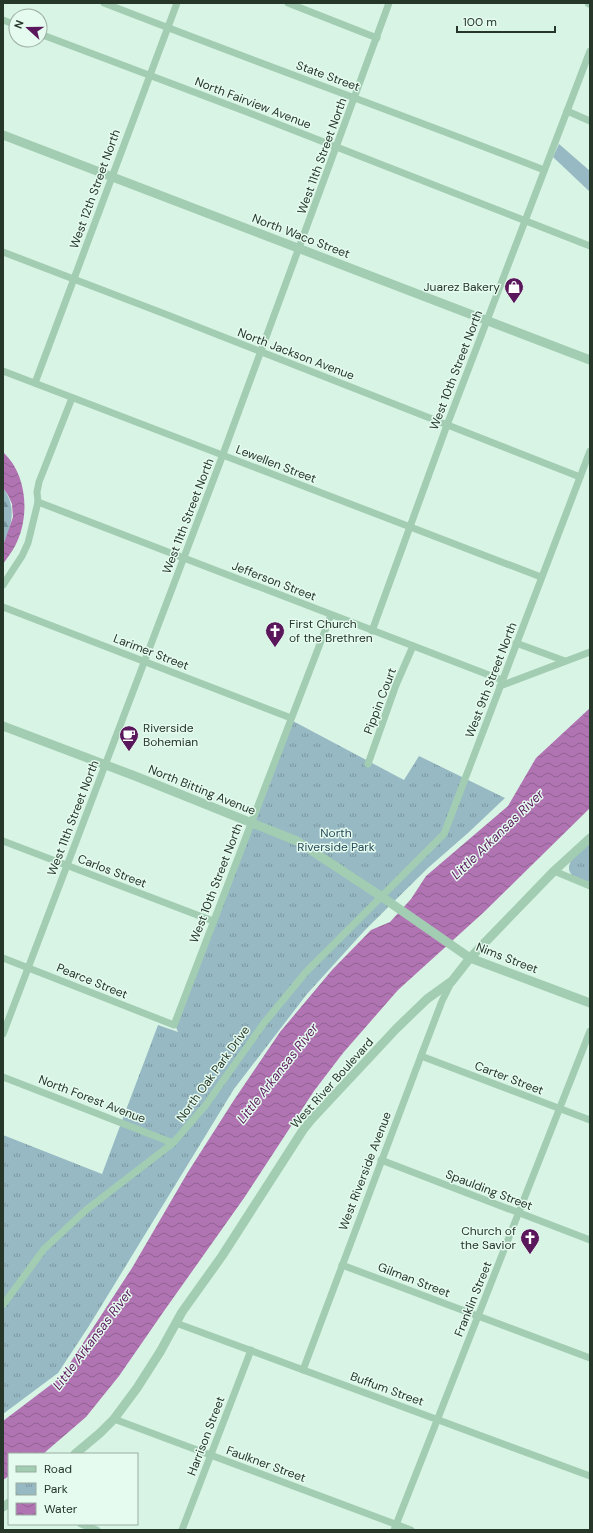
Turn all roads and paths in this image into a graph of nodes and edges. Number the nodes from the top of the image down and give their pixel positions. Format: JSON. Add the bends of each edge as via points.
{"nodes":[{"id":1,"x":104,"y":3,"type":"edge"},
{"id":2,"x":176,"y":3,"type":"edge"},
{"id":3,"x":288,"y":3,"type":"edge"},
{"id":4,"x":389,"y":3,"type":"edge"},
{"id":5,"x":167,"y":28,"type":"junction"},
{"id":6,"x":48,"y":37,"type":"edge"},
{"id":7,"x":377,"y":38,"type":"junction"},
{"id":8,"x":590,"y":51,"type":"edge"},
{"id":9,"x":149,"y":75,"type":"junction"},
{"id":10,"x":355,"y":97,"type":"junction"},
{"id":11,"x":567,"y":111,"type":"junction"},
{"id":12,"x":590,"y":121,"type":"edge"},
{"id":13,"x":3,"y":134,"type":"edge"},
{"id":14,"x":337,"y":148,"type":"junction"},
{"id":15,"x":544,"y":170,"type":"junction"},
{"id":16,"x":112,"y":176,"type":"junction"},
{"id":17,"x":525,"y":221,"type":"junction"},
{"id":18,"x":590,"y":246,"type":"edge"},
{"id":19,"x":299,"y":249,"type":"junction"},
{"id":20,"x":3,"y":252,"type":"edge"},
{"id":21,"x":74,"y":279,"type":"junction"},
{"id":22,"x":487,"y":321,"type":"junction"},
{"id":23,"x":261,"y":352,"type":"junction"},
{"id":24,"x":590,"y":360,"type":"edge"},
{"id":25,"x":3,"y":371,"type":"edge"},
{"id":26,"x":35,"y":383,"type":"junction"},
{"id":27,"x":72,"y":398,"type":"junction"},
{"id":28,"x":447,"y":425,"type":"junction"},
{"id":29,"x":590,"y":451,"type":"edge"},
{"id":30,"x":222,"y":455,"type":"junction"},
{"id":31,"x":580,"y":477,"type":"junction"},
{"id":32,"x":38,"y":502,"type":"junction"},
{"id":33,"x":410,"y":527,"type":"junction"},
{"id":34,"x":184,"y":558,"type":"junction"},
{"id":35,"x":541,"y":577,"type":"junction"},
{"id":36,"x":3,"y":585,"type":"edge"},
{"id":37,"x":3,"y":607,"type":"edge"},
{"id":38,"x":331,"y":615,"type":"junction"},
{"id":39,"x":372,"y":630,"type":"junction"},
{"id":40,"x":516,"y":643,"type":"junction"},
{"id":41,"x":414,"y":646,"type":"junction"},
{"id":42,"x":590,"y":652,"type":"edge"},
{"id":43,"x":565,"y":661,"type":"junction"},
{"id":44,"x":145,"y":662,"type":"junction"},
{"id":45,"x":501,"y":683,"type":"junction"},
{"id":46,"x":291,"y":718,"type":"junction"},
{"id":47,"x":3,"y":726,"type":"edge"},
{"id":48,"x":368,"y":764,"type":"dead end"},
{"id":49,"x":105,"y":765,"type":"junction"},
{"id":50,"x":251,"y":822,"type":"junction"},
{"id":51,"x":590,"y":838,"type":"edge"},
{"id":52,"x":3,"y":841,"type":"edge"},
{"id":53,"x":67,"y":865,"type":"junction"},
{"id":54,"x":554,"y":871,"type":"junction"},
{"id":55,"x":590,"y":886,"type":"edge"},
{"id":56,"x":382,"y":897,"type":"junction"},
{"id":57,"x":213,"y":921,"type":"junction"},
{"id":58,"x":3,"y":958,"type":"edge"},
{"id":59,"x":470,"y":958,"type":"junction"},
{"id":60,"x":28,"y":967,"type":"junction"},
{"id":61,"x":452,"y":981,"type":"junction"},
{"id":62,"x":590,"y":1003,"type":"edge"},
{"id":63,"x":174,"y":1025,"type":"joint"},
{"id":64,"x":590,"y":1031,"type":"edge"},
{"id":65,"x":3,"y":1034,"type":"edge"},
{"id":66,"x":421,"y":1056,"type":"junction"},
{"id":67,"x":3,"y":1077,"type":"edge"},
{"id":68,"x":560,"y":1108,"type":"junction"},
{"id":69,"x":590,"y":1120,"type":"edge"},
{"id":70,"x":173,"y":1143,"type":"junction"},
{"id":71,"x":381,"y":1160,"type":"junction"},
{"id":72,"x":518,"y":1213,"type":"junction"},
{"id":73,"x":590,"y":1240,"type":"edge"},
{"id":74,"x":342,"y":1265,"type":"junction"},
{"id":75,"x":3,"y":1305,"type":"edge"},
{"id":76,"x":478,"y":1316,"type":"junction"},
{"id":77,"x":176,"y":1323,"type":"junction"},
{"id":78,"x":251,"y":1350,"type":"junction"},
{"id":79,"x":590,"y":1358,"type":"edge"},
{"id":80,"x":303,"y":1370,"type":"junction"},
{"id":81,"x":114,"y":1419,"type":"junction"},
{"id":82,"x":436,"y":1419,"type":"junction"},
{"id":83,"x":77,"y":1453,"type":"edge"},
{"id":84,"x":210,"y":1455,"type":"junction"},
{"id":85,"x":590,"y":1476,"type":"edge"},
{"id":86,"x":83,"y":1525,"type":"edge"},
{"id":87,"x":395,"y":1527,"type":"edge"},
{"id":88,"x":97,"y":1530,"type":"edge"},
{"id":89,"x":182,"y":1530,"type":"edge"},
{"id":90,"x":411,"y":1530,"type":"edge"}],
"edges":[{"from":1,"to":5,"type":"street","name":"State Street"},
{"from":2,"to":5,"type":"street","name":"West 12th Street North"},
{"from":3,"to":7,"type":"street"},
{"from":4,"to":7,"type":"street","name":"West 11th Street North"},
{"from":5,"to":9,"type":"street","name":"West 12th Street North"},
{"from":5,"to":10,"type":"street","name":"State Street"},
{"from":6,"to":9,"type":"street","name":"North Fairview Avenue"},
{"from":7,"to":10,"type":"street","name":"West 11th Street North"},
{"from":8,"to":11,"type":"street","name":"West 10th Street North"},
{"from":9,"to":14,"type":"street","name":"North Fairview Avenue"},
{"from":9,"to":16,"type":"street","name":"West 12th Street North"},
{"from":10,"to":14,"type":"street","name":"West 11th Street North"},
{"from":10,"to":15,"type":"street","name":"State Street"},
{"from":11,"to":12,"type":"street"},
{"from":11,"to":15,"type":"street","name":"West 10th Street North"},
{"from":13,"to":16,"type":"street","name":"North Waco Street"},
{"from":14,"to":17,"type":"street","name":"North Fairview Avenue"},
{"from":14,"to":19,"type":"street","name":"West 11th Street North"},
{"from":15,"to":17,"type":"street","name":"West 10th Street North"},
{"from":16,"to":19,"type":"street","name":"North Waco Street"},
{"from":16,"to":21,"type":"street","name":"West 12th Street North"},
{"from":17,"to":18,"type":"street","name":"North Fairview Avenue"},
{"from":17,"to":22,"type":"street","name":"West 10th Street North"},
{"from":19,"to":22,"type":"street","name":"North Waco Street"},
{"from":19,"to":23,"type":"street","name":"West 11th Street North"},
{"from":20,"to":21,"type":"street","name":"North Jackson Avenue"},
{"from":21,"to":23,"type":"street","name":"North Jackson Avenue"},
{"from":21,"to":26,"type":"street","name":"West 12th Street North"},
{"from":22,"to":24,"type":"street","name":"North Waco Street"},
{"from":22,"to":28,"type":"street","name":"West 10th Street North"},
{"from":23,"to":28,"type":"street","name":"North Jackson Avenue"},
{"from":23,"to":30,"type":"street","name":"West 11th Street North"},
{"from":25,"to":26,"type":"street","name":"Lewellen Street"},
{"from":26,"to":27,"type":"street","name":"Lewellen Street"},
{"from":27,"to":30,"type":"street","name":"Lewellen Street"},
{"from":27,"to":32,"type":"street","via":[[39,482]]},
{"from":28,"to":31,"type":"street","name":"North Jackson Avenue"},
{"from":28,"to":33,"type":"street","name":"West 10th Street North"},
{"from":29,"to":31,"type":"street","name":"West 9th Street North"},
{"from":30,"to":33,"type":"street","name":"Lewellen Street"},
{"from":30,"to":34,"type":"street","name":"West 11th Street North"},
{"from":31,"to":35,"type":"street","name":"West 9th Street North"},
{"from":32,"to":34,"type":"street","name":"Jefferson Street"},
{"from":32,"to":36,"type":"street","via":[[28,543]]},
{"from":33,"to":35,"type":"street","name":"Lewellen Street"},
{"from":33,"to":39,"type":"street","name":"West 10th Street North"},
{"from":34,"to":38,"type":"street","name":"Jefferson Street"},
{"from":34,"to":44,"type":"street","name":"West 11th Street North"},
{"from":35,"to":40,"type":"street","name":"West 9th Street North"},
{"from":37,"to":44,"type":"street","name":"Larimer Street"},
{"from":38,"to":39,"type":"street","name":"Jefferson Street"},
{"from":38,"to":46,"type":"street","name":"West 10th Street North"},
{"from":39,"to":41,"type":"street","name":"Jefferson Street"},
{"from":40,"to":43,"type":"street"},
{"from":40,"to":45,"type":"street","name":"West 9th Street North"},
{"from":41,"to":45,"type":"street","name":"Jefferson Street"},
{"from":41,"to":48,"type":"street","name":"Pippin Court","via":[[396,685]]},
{"from":42,"to":43,"type":"street"},
{"from":43,"to":45,"type":"street"},
{"from":44,"to":46,"type":"street","name":"Larimer Street"},
{"from":44,"to":49,"type":"street","name":"West 11th Street North"},
{"from":45,"to":56,"type":"street","name":"West 9th Street North","via":[[444,834]]},
{"from":46,"to":50,"type":"street","name":"West 10th Street North"},
{"from":47,"to":49,"type":"street","name":"North Bitting Avenue"},
{"from":49,"to":50,"type":"street","name":"North Bitting Avenue"},
{"from":49,"to":53,"type":"street","name":"West 11th Street North"},
{"from":50,"to":56,"type":"street","name":"North Bitting Avenue","via":[[297,840]]},
{"from":50,"to":57,"type":"street","name":"West 10th Street North"},
{"from":51,"to":54,"type":"street","name":"West River Boulevard"},
{"from":52,"to":53,"type":"street","name":"Carlos Street"},
{"from":53,"to":57,"type":"street","name":"Carlos Street"},
{"from":53,"to":60,"type":"street","name":"West 11th Street North"},
{"from":54,"to":55,"type":"street"},
{"from":54,"to":59,"type":"street","name":"West River Boulevard"},
{"from":56,"to":59,"type":"street","name":"Nims Street"},
{"from":56,"to":70,"type":"street","name":"North Oak Park Drive","via":[[288,993],[206,1106]]},
{"from":57,"to":63,"type":"street","name":"West 10th Street North"},
{"from":58,"to":60,"type":"street","name":"Pearce Street"},
{"from":59,"to":61,"type":"street","name":"West River Boulevard"},
{"from":59,"to":62,"type":"street","name":"Nims Street"},
{"from":60,"to":63,"type":"street","name":"Pearce Street"},
{"from":60,"to":65,"type":"street","name":"West 11th Street North"},
{"from":61,"to":66,"type":"street","name":"West Riverside Avenue"},
{"from":61,"to":77,"type":"street","name":"West River Boulevard","via":[[427,999],[396,1029],[303,1130]]},
{"from":64,"to":68,"type":"street","name":"Franklin Street"},
{"from":66,"to":68,"type":"street","name":"Carter Street"},
{"from":66,"to":71,"type":"street","name":"West Riverside Avenue"},
{"from":67,"to":70,"type":"street","name":"North Forest Avenue"},
{"from":68,"to":69,"type":"street","name":"Carter Street"},
{"from":68,"to":72,"type":"street","name":"Franklin Street"},
{"from":70,"to":75,"type":"street","name":"North Oak Park Drive","via":[[86,1210],[44,1249]]},
{"from":71,"to":72,"type":"street","name":"Spaulding Street"},
{"from":71,"to":74,"type":"street","name":"West Riverside Avenue"},
{"from":72,"to":73,"type":"street","name":"Spaulding Street"},
{"from":72,"to":76,"type":"street","name":"Franklin Street"},
{"from":74,"to":76,"type":"street","name":"Gilman Street"},
{"from":74,"to":80,"type":"street","name":"West Riverside Avenue"},
{"from":76,"to":79,"type":"street","name":"Gilman Street"},
{"from":76,"to":82,"type":"street","name":"Franklin Street"},
{"from":77,"to":78,"type":"street","name":"Buffum Street"},
{"from":77,"to":81,"type":"street","name":"West River Boulevard","via":[[137,1388]]},
{"from":78,"to":80,"type":"street","name":"Buffum Street"},
{"from":78,"to":84,"type":"street","name":"Harrison Street"},
{"from":80,"to":82,"type":"street","name":"Buffum Street"},
{"from":81,"to":83,"type":"street","name":"West River Boulevard"},
{"from":81,"to":84,"type":"street","name":"Faulkner Street"},
{"from":82,"to":85,"type":"street","name":"Buffum Street"},
{"from":82,"to":87,"type":"street","name":"Franklin Street"},
{"from":84,"to":87,"type":"street","name":"Faulkner Street"},
{"from":84,"to":89,"type":"street","name":"Harrison Street"},
{"from":86,"to":88,"type":"street"},
{"from":87,"to":90,"type":"street","name":"Faulkner Street"}]}
